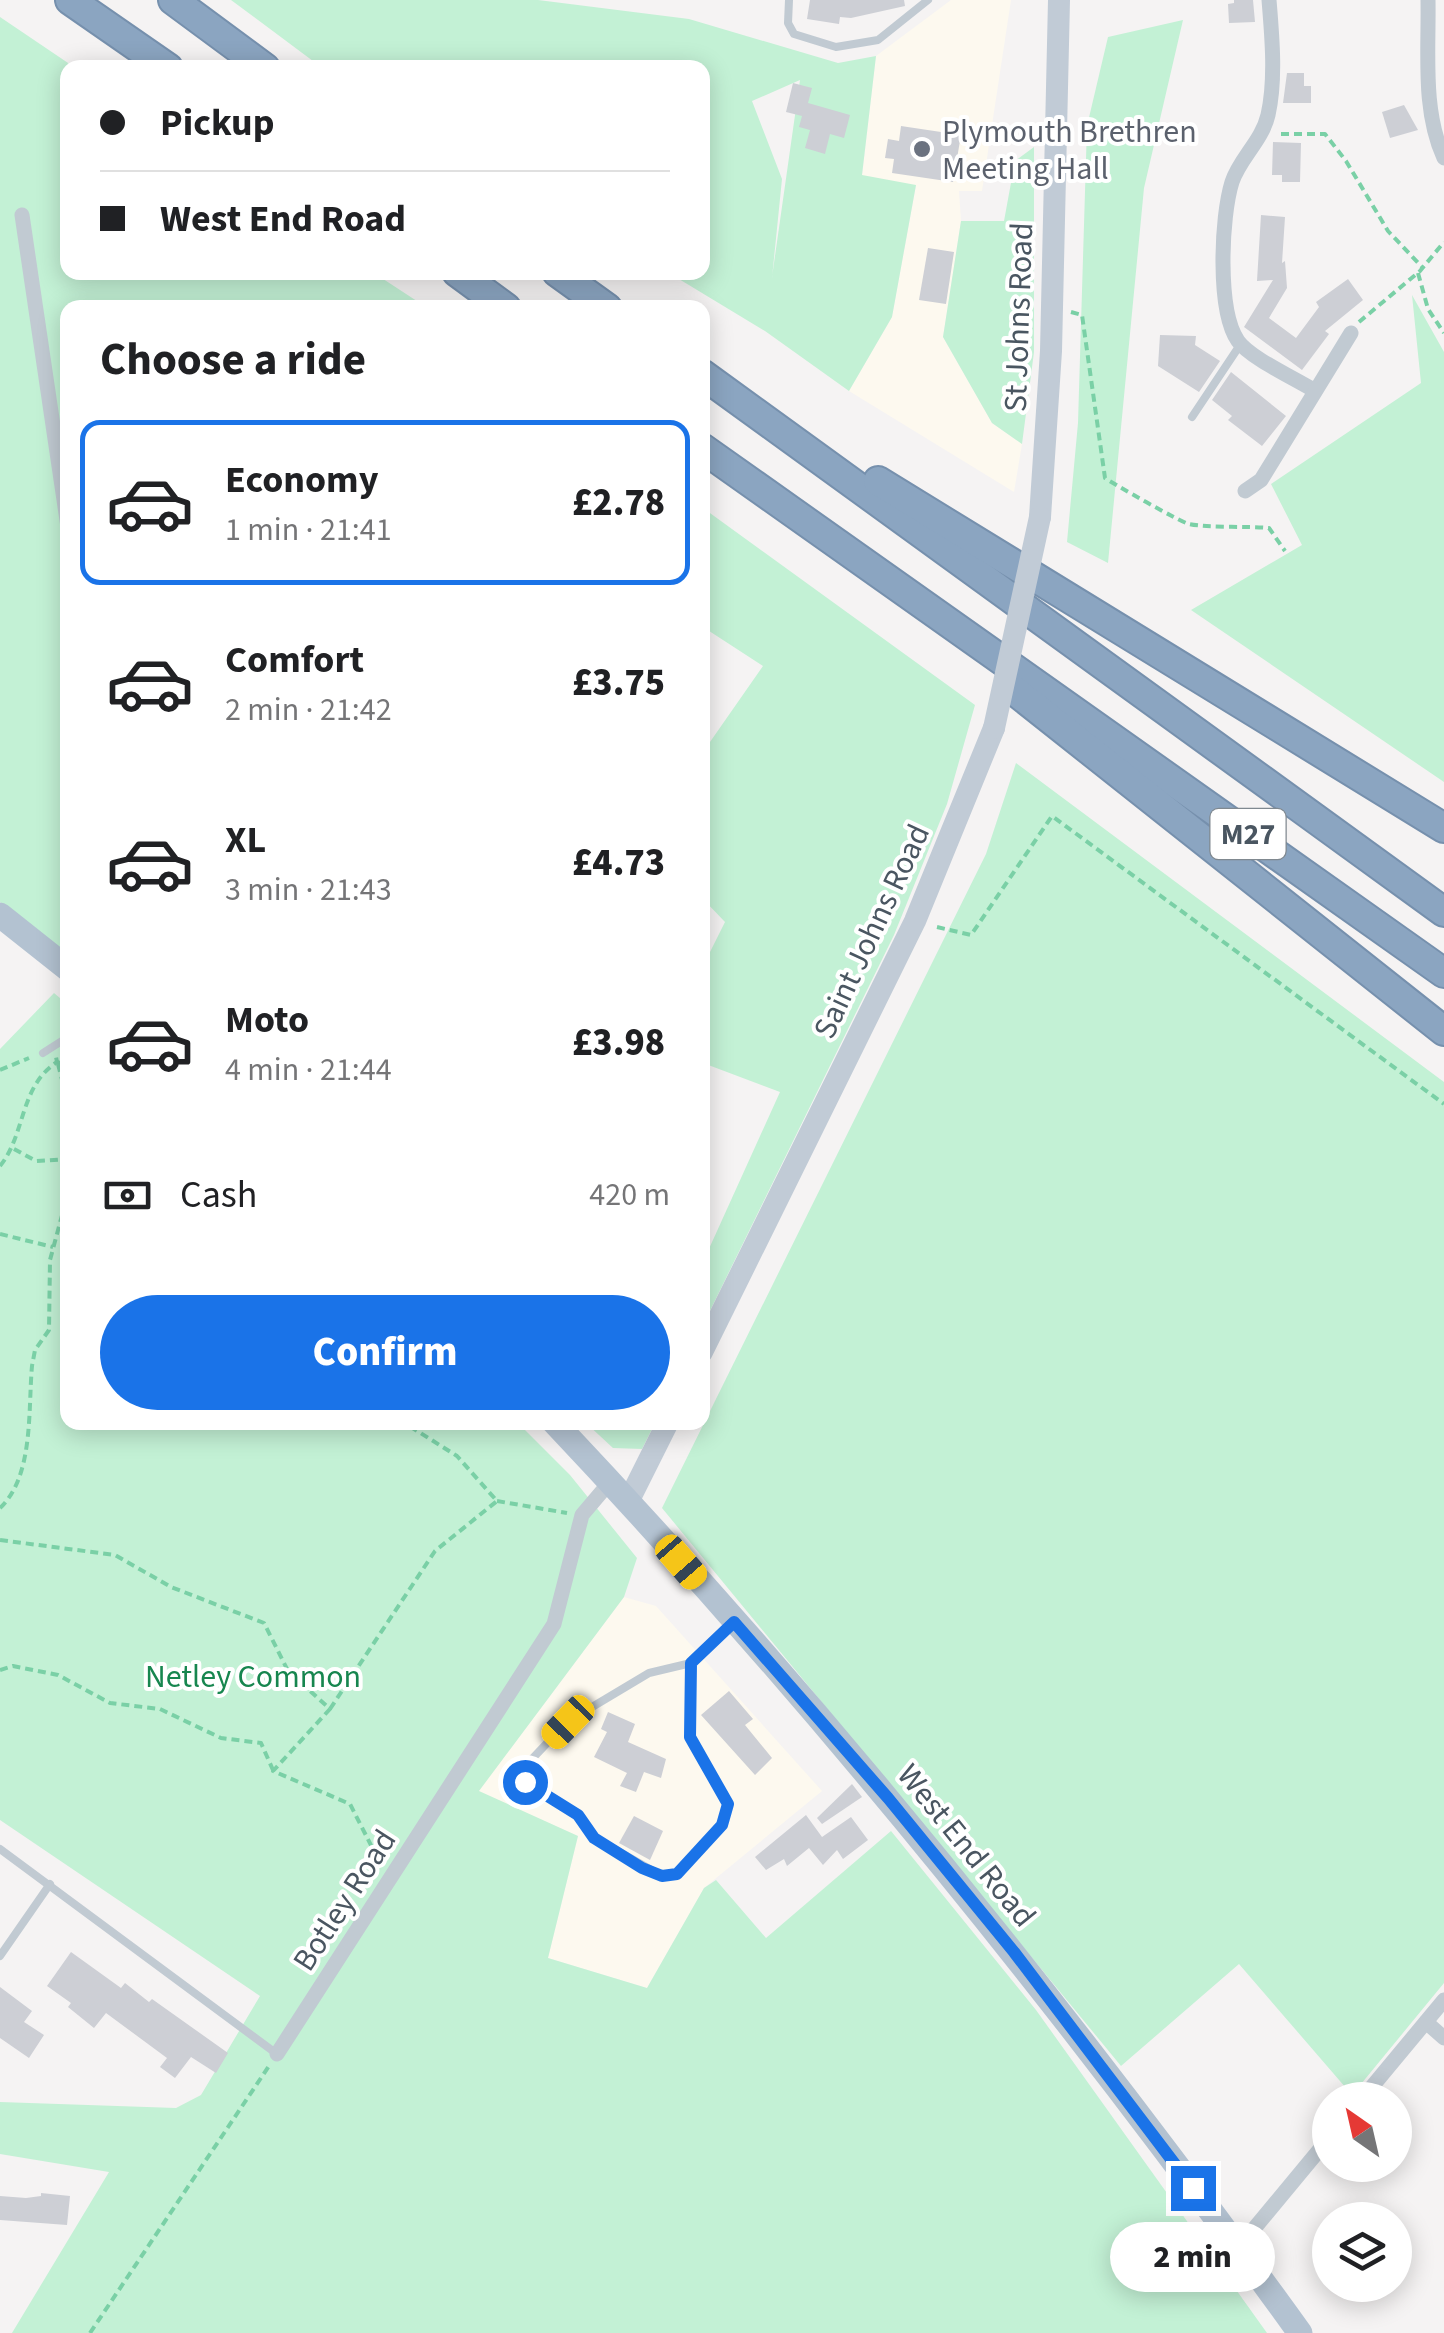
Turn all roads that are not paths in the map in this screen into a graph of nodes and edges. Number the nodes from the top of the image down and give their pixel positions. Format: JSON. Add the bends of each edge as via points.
{"nodes":[{"id":1,"x":70,"y":0,"type":"edge"},
{"id":2,"x":173,"y":0,"type":"edge"},
{"id":3,"x":789,"y":0,"type":"edge"},
{"id":4,"x":928,"y":0,"type":"edge"},
{"id":5,"x":1059,"y":0,"type":"edge"},
{"id":6,"x":1268,"y":0,"type":"edge"},
{"id":7,"x":1428,"y":0,"type":"edge"},
{"id":8,"x":156,"y":60,"type":"edge"},
{"id":9,"x":254,"y":60,"type":"edge"},
{"id":10,"x":1444,"y":158,"type":"edge"},
{"id":11,"x":22,"y":214,"type":"dead end"},
{"id":12,"x":468,"y":280,"type":"edge"},
{"id":13,"x":568,"y":280,"type":"edge"},
{"id":14,"x":495,"y":300,"type":"edge"},
{"id":15,"x":596,"y":300,"type":"edge"},
{"id":16,"x":1351,"y":333,"type":"road end"},
{"id":17,"x":1240,"y":345,"type":"junction"},
{"id":18,"x":710,"y":379,"type":"edge"},
{"id":19,"x":710,"y":380,"type":"edge"},
{"id":20,"x":1315,"y":391,"type":"junction"},
{"id":21,"x":1192,"y":417,"type":"dead end"},
{"id":22,"x":710,"y":454,"type":"edge"},
{"id":23,"x":60,"y":473,"type":"edge"},
{"id":24,"x":762,"y":490,"type":"junction"},
{"id":25,"x":1245,"y":491,"type":"dead end"},
{"id":26,"x":1040,"y":517,"type":"joint"},
{"id":27,"x":1444,"y":828,"type":"edge"},
{"id":28,"x":1444,"y":912,"type":"edge"},
{"id":29,"x":0,"y":915,"type":"edge"},
{"id":30,"x":60,"y":963,"type":"edge"},
{"id":31,"x":1444,"y":972,"type":"edge"},
{"id":32,"x":1444,"y":1031,"type":"edge"},
{"id":33,"x":60,"y":1043,"type":"edge"},
{"id":34,"x":43,"y":1053,"type":"road end"},
{"id":35,"x":710,"y":1336,"type":"edge"},
{"id":36,"x":561,"y":1430,"type":"edge"},
{"id":37,"x":664,"y":1430,"type":"edge"},
{"id":38,"x":610,"y":1482,"type":"junction"},
{"id":39,"x":628,"y":1502,"type":"junction"},
{"id":40,"x":734,"y":1622,"type":"junction"},
{"id":41,"x":691,"y":1663,"type":"junction"},
{"id":42,"x":0,"y":1849,"type":"edge"},
{"id":43,"x":50,"y":1884,"type":"junction"},
{"id":44,"x":0,"y":1956,"type":"edge"},
{"id":45,"x":1444,"y":2000,"type":"edge"},
{"id":46,"x":1426,"y":2022,"type":"junction"},
{"id":47,"x":1444,"y":2038,"type":"edge"},
{"id":48,"x":277,"y":2054,"type":"joint"},
{"id":49,"x":1376,"y":2082,"type":"edge"},
{"id":50,"x":1312,"y":2159,"type":"edge"},
{"id":51,"x":1238,"y":2248,"type":"junction"},
{"id":52,"x":1300,"y":2333,"type":"edge"}],
"edges":[{"from":1,"to":8,"type":"highway"},
{"from":2,"to":9,"type":"highway"},
{"from":3,"to":4,"type":"lane","via":[[794,34],[836,47],[878,40]]},
{"from":5,"to":26,"type":"main road","name":"St Johns Road"},
{"from":6,"to":17,"type":"street","via":[[1269,112],[1232,182],[1227,207],[1226,310]]},
{"from":7,"to":10,"type":"street","via":[[1429,98]]},
{"from":11,"to":23,"type":"street"},
{"from":12,"to":14,"type":"highway"},
{"from":13,"to":15,"type":"highway"},
{"from":16,"to":20,"type":"street"},
{"from":17,"to":20,"type":"street"},
{"from":17,"to":21,"type":"lane"},
{"from":18,"to":27,"type":"highway","number":"M27"},
{"from":19,"to":28,"type":"highway","number":"M27"},
{"from":20,"to":25,"type":"street","via":[[1261,480]]},
{"from":22,"to":24,"type":"highway","number":"M27"},
{"from":24,"to":31,"type":"highway","number":"M27"},
{"from":24,"to":32,"type":"highway","number":"M27"},
{"from":26,"to":35,"type":"main road","name":"Saint Johns Road","bridge":true,"via":[[994,728],[915,921]]},
{"from":29,"to":30,"type":"main road"},
{"from":33,"to":34,"type":"lane"},
{"from":36,"to":38,"type":"main road","name":"West End Road"},
{"from":37,"to":39,"type":"main road"},
{"from":38,"to":39,"type":"main road","name":"West End Road"},
{"from":38,"to":48,"type":"street","name":"Botley Road","via":[[582,1515],[554,1624]]},
{"from":39,"to":40,"type":"main road","name":"West End Road"},
{"from":40,"to":41,"type":"lane"},
{"from":40,"to":51,"type":"main road","name":"West End Road","via":[[1014,1952]]},
{"from":41,"to":41,"type":"lane","via":[[690,1737],[728,1804],[722,1825],[677,1874],[662,1876],[594,1838],[578,1815],[525,1782],[532,1758],[568,1722],[649,1673]]},
{"from":42,"to":43,"type":"lane"},
{"from":43,"to":44,"type":"lane"},
{"from":43,"to":48,"type":"lane"},
{"from":45,"to":46,"type":"street"},
{"from":46,"to":47,"type":"street"},
{"from":46,"to":49,"type":"street"},
{"from":50,"to":51,"type":"street"},
{"from":51,"to":52,"type":"main road","name":"West End Road"}]}
